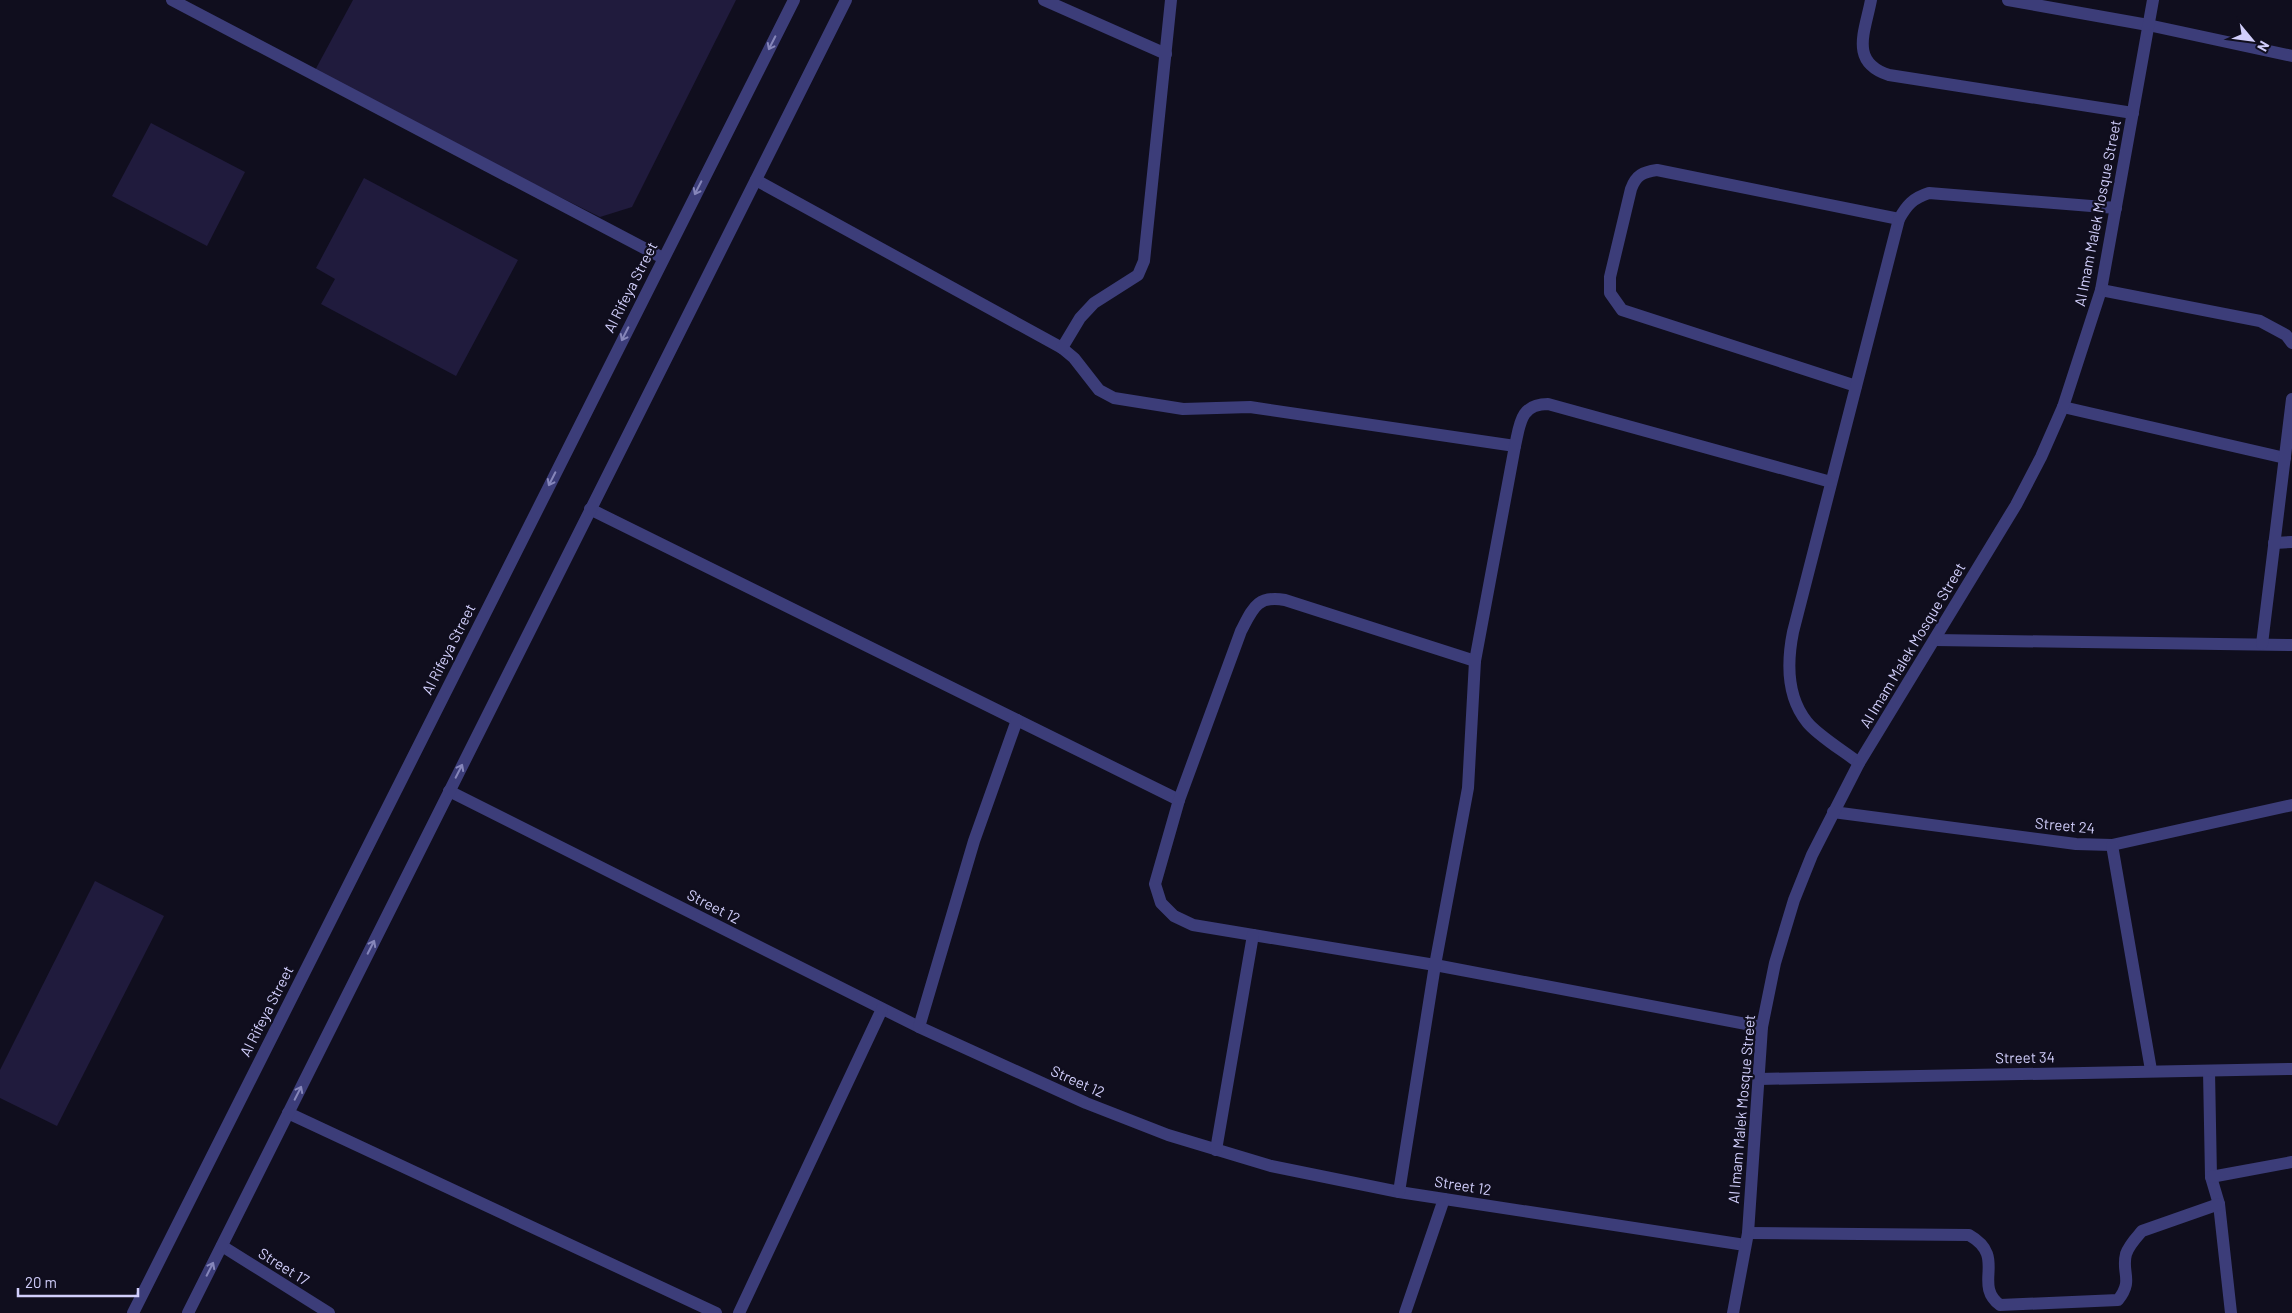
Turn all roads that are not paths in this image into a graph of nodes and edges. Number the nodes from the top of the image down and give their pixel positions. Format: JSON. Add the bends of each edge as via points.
{"nodes":[{"id":1,"x":172,"y":0,"type":"edge"},
{"id":2,"x":794,"y":0,"type":"edge"},
{"id":3,"x":846,"y":0,"type":"edge"},
{"id":4,"x":1044,"y":0,"type":"edge"},
{"id":5,"x":1171,"y":0,"type":"edge"},
{"id":6,"x":1871,"y":0,"type":"edge"},
{"id":7,"x":2008,"y":0,"type":"edge"},
{"id":8,"x":2153,"y":0,"type":"edge"},
{"id":9,"x":2148,"y":25,"type":"junction"},
{"id":10,"x":1166,"y":54,"type":"junction"},
{"id":11,"x":2292,"y":56,"type":"edge"},
{"id":12,"x":2133,"y":113,"type":"junction"},
{"id":13,"x":756,"y":180,"type":"junction"},
{"id":14,"x":2116,"y":208,"type":"junction"},
{"id":15,"x":1900,"y":219,"type":"junction"},
{"id":16,"x":663,"y":258,"type":"junction"},
{"id":17,"x":2101,"y":290,"type":"junction"},
{"id":18,"x":2292,"y":343,"type":"edge"},
{"id":19,"x":1062,"y":348,"type":"junction"},
{"id":20,"x":1856,"y":386,"type":"junction"},
{"id":21,"x":2292,"y":399,"type":"edge"},
{"id":22,"x":2063,"y":407,"type":"junction"},
{"id":23,"x":1514,"y":446,"type":"junction"},
{"id":24,"x":2285,"y":458,"type":"junction"},
{"id":25,"x":1831,"y":482,"type":"junction"},
{"id":26,"x":590,"y":509,"type":"junction"},
{"id":27,"x":2292,"y":542,"type":"edge"},
{"id":28,"x":2274,"y":543,"type":"junction"},
{"id":29,"x":1935,"y":640,"type":"junction"},
{"id":30,"x":2262,"y":644,"type":"junction"},
{"id":31,"x":2292,"y":645,"type":"edge"},
{"id":32,"x":1475,"y":661,"type":"junction"},
{"id":33,"x":1017,"y":720,"type":"junction"},
{"id":34,"x":1859,"y":763,"type":"junction"},
{"id":35,"x":449,"y":791,"type":"junction"},
{"id":36,"x":1179,"y":800,"type":"junction"},
{"id":37,"x":2292,"y":806,"type":"edge"},
{"id":38,"x":1833,"y":812,"type":"junction"},
{"id":39,"x":2112,"y":845,"type":"junction"},
{"id":40,"x":1253,"y":935,"type":"junction"},
{"id":41,"x":1435,"y":965,"type":"junction"},
{"id":42,"x":882,"y":1009,"type":"junction"},
{"id":43,"x":919,"y":1027,"type":"junction"},
{"id":44,"x":1762,"y":1027,"type":"junction"},
{"id":45,"x":2292,"y":1069,"type":"edge"},
{"id":46,"x":2151,"y":1070,"type":"junction"},
{"id":47,"x":2209,"y":1071,"type":"junction"},
{"id":48,"x":1759,"y":1079,"type":"junction"},
{"id":49,"x":288,"y":1113,"type":"junction"},
{"id":50,"x":1216,"y":1150,"type":"junction"},
{"id":51,"x":2292,"y":1162,"type":"edge"},
{"id":52,"x":2211,"y":1177,"type":"junction"},
{"id":53,"x":1399,"y":1192,"type":"junction"},
{"id":54,"x":1444,"y":1199,"type":"junction"},
{"id":55,"x":2219,"y":1204,"type":"junction"},
{"id":56,"x":1746,"y":1239,"type":"junction"},
{"id":57,"x":222,"y":1246,"type":"junction"},
{"id":58,"x":2072,"y":1308,"type":"edge"},
{"id":59,"x":133,"y":1313,"type":"edge"},
{"id":60,"x":188,"y":1313,"type":"edge"},
{"id":61,"x":329,"y":1313,"type":"edge"},
{"id":62,"x":716,"y":1313,"type":"edge"},
{"id":63,"x":739,"y":1313,"type":"edge"},
{"id":64,"x":1405,"y":1313,"type":"edge"},
{"id":65,"x":1733,"y":1313,"type":"edge"},
{"id":66,"x":2231,"y":1313,"type":"edge"}],
"edges":[{"from":1,"to":16,"type":"street"},
{"from":2,"to":16,"type":"street","name":"Al Rifeya Street","one_way":true},
{"from":3,"to":13,"type":"street"},
{"from":4,"to":10,"type":"street"},
{"from":5,"to":10,"type":"street"},
{"from":6,"to":12,"type":"street","via":[[1862,47],[1866,63],[1877,71]]},
{"from":7,"to":9,"type":"street"},
{"from":8,"to":9,"type":"street","name":"Al Imam Malek Mosque Street"},
{"from":9,"to":11,"type":"street"},
{"from":9,"to":12,"type":"street","name":"Al Imam Malek Mosque Street"},
{"from":10,"to":19,"type":"street","via":[[1144,260],[1138,276],[1094,303],[1080,318]]},
{"from":12,"to":14,"type":"street","name":"Al Imam Malek Mosque Street"},
{"from":13,"to":19,"type":"street"},
{"from":13,"to":26,"type":"street"},
{"from":14,"to":15,"type":"street","via":[[1929,193],[1915,198]]},
{"from":14,"to":17,"type":"street","name":"Al Imam Malek Mosque Street"},
{"from":15,"to":20,"type":"street"},
{"from":15,"to":20,"type":"street","via":[[1657,170],[1644,172],[1635,178],[1631,188],[1610,277],[1610,293],[1622,310]]},
{"from":16,"to":59,"type":"street","name":"Al Rifeya Street","one_way":true},
{"from":17,"to":18,"type":"street","via":[[2260,321],[2286,335]]},
{"from":17,"to":22,"type":"street","name":"Al Imam Malek Mosque Street"},
{"from":19,"to":23,"type":"street","via":[[1099,390],[1114,398],[1184,409],[1250,407]]},
{"from":20,"to":25,"type":"street"},
{"from":21,"to":24,"type":"street"},
{"from":22,"to":24,"type":"street"},
{"from":22,"to":29,"type":"street","name":"Al Imam Malek Mosque Street","via":[[2016,505]]},
{"from":23,"to":25,"type":"street","via":[[1527,410],[1536,404],[1548,404]]},
{"from":23,"to":32,"type":"street"},
{"from":24,"to":28,"type":"street"},
{"from":25,"to":34,"type":"street","via":[[1793,632],[1788,658],[1790,681],[1796,702],[1807,722]]},
{"from":26,"to":33,"type":"street"},
{"from":35,"to":26,"type":"street","one_way":true},
{"from":27,"to":28,"type":"street"},
{"from":28,"to":30,"type":"street"},
{"from":29,"to":30,"type":"street"},
{"from":29,"to":34,"type":"street","name":"Al Imam Malek Mosque Street"},
{"from":30,"to":31,"type":"street"},
{"from":32,"to":36,"type":"street","via":[[1286,600],[1272,598],[1260,601],[1250,612],[1242,631]]},
{"from":32,"to":41,"type":"street","via":[[1468,788]]},
{"from":33,"to":36,"type":"street"},
{"from":33,"to":43,"type":"street","via":[[974,841]]},
{"from":34,"to":38,"type":"street","name":"Al Imam Malek Mosque Street"},
{"from":35,"to":42,"type":"street","name":"Street 12"},
{"from":49,"to":35,"type":"street","one_way":true},
{"from":36,"to":40,"type":"street","via":[[1155,884],[1161,903],[1174,916],[1193,926]]},
{"from":37,"to":39,"type":"street","name":"Street 24"},
{"from":38,"to":39,"type":"street","name":"Street 24","via":[[2076,844]]},
{"from":38,"to":44,"type":"street","name":"Al Imam Malek Mosque Street","via":[[1794,900],[1775,963]]},
{"from":39,"to":46,"type":"street"},
{"from":40,"to":41,"type":"street"},
{"from":40,"to":50,"type":"street"},
{"from":41,"to":44,"type":"street"},
{"from":41,"to":53,"type":"street"},
{"from":42,"to":43,"type":"street","name":"Street 12"},
{"from":42,"to":63,"type":"street"},
{"from":43,"to":50,"type":"street","name":"Street 12","via":[[1086,1104]]},
{"from":44,"to":48,"type":"street","name":"Al Imam Malek Mosque Street"},
{"from":45,"to":47,"type":"street","name":"Street 34"},
{"from":46,"to":47,"type":"street","name":"Street 34"},
{"from":46,"to":48,"type":"street","name":"Street 34"},
{"from":47,"to":52,"type":"street"},
{"from":48,"to":56,"type":"street","name":"Al Imam Malek Mosque Street"},
{"from":49,"to":57,"type":"street"},
{"from":49,"to":62,"type":"street"},
{"from":50,"to":53,"type":"street","name":"Street 12","via":[[1322,1177]]},
{"from":51,"to":52,"type":"street"},
{"from":52,"to":55,"type":"street"},
{"from":53,"to":54,"type":"street","name":"Street 12"},
{"from":54,"to":56,"type":"street","name":"Street 12"},
{"from":54,"to":64,"type":"street"},
{"from":55,"to":58,"type":"street","via":[[2142,1231],[2126,1255],[2125,1290],[2118,1300]]},
{"from":55,"to":66,"type":"street"},
{"from":56,"to":58,"type":"street","name":"Street 12","via":[[1969,1235],[1982,1242],[1988,1252],[1989,1288],[2000,1305]]},
{"from":56,"to":65,"type":"street","name":"Al Imam Malek Mosque Street"},
{"from":60,"to":57,"type":"street","one_way":true},
{"from":57,"to":61,"type":"street","name":"Street 17"}]}
